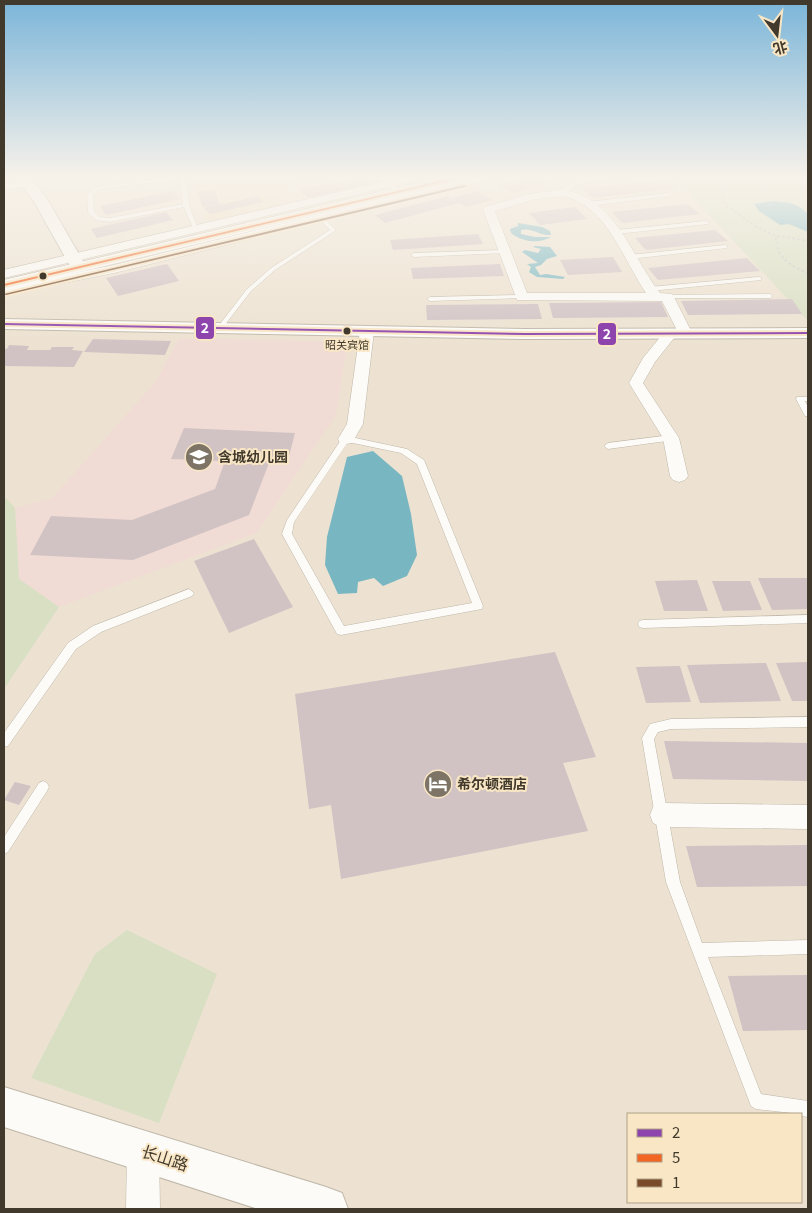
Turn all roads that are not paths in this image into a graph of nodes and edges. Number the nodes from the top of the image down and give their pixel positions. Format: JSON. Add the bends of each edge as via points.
{"nodes":[{"id":1,"x":60,"y":234,"type":"edge"},
{"id":2,"x":184,"y":234,"type":"edge"},
{"id":3,"x":224,"y":234,"type":"edge"},
{"id":4,"x":248,"y":234,"type":"edge"},
{"id":5,"x":327,"y":234,"type":"edge"},
{"id":6,"x":498,"y":234,"type":"edge"},
{"id":7,"x":617,"y":234,"type":"edge"},
{"id":8,"x":724,"y":247,"type":"dead end"},
{"id":9,"x":505,"y":251,"type":"junction"},
{"id":10,"x":414,"y":255,"type":"dead end"},
{"id":11,"x":630,"y":257,"type":"junction"},
{"id":12,"x":76,"y":263,"type":"junction"},
{"id":13,"x":4,"y":274,"type":"edge"},
{"id":14,"x":759,"y":279,"type":"dead end"},
{"id":15,"x":4,"y":285,"type":"edge"},
{"id":16,"x":4,"y":291,"type":"edge"},
{"id":17,"x":658,"y":294,"type":"junction"},
{"id":18,"x":770,"y":296,"type":"dead end"},
{"id":19,"x":522,"y":297,"type":"junction"},
{"id":20,"x":430,"y":299,"type":"dead end"},
{"id":21,"x":4,"y":324,"type":"edge"},
{"id":22,"x":219,"y":329,"type":"junction"},
{"id":23,"x":368,"y":331,"type":"junction"},
{"id":24,"x":678,"y":333,"type":"junction"},
{"id":25,"x":808,"y":333,"type":"edge"},
{"id":26,"x":808,"y":398,"type":"edge"},
{"id":27,"x":808,"y":414,"type":"edge"},
{"id":28,"x":346,"y":438,"type":"junction"},
{"id":29,"x":671,"y":438,"type":"junction"},
{"id":30,"x":608,"y":446,"type":"dead end"},
{"id":31,"x":679,"y":476,"type":"dead end"},
{"id":32,"x":189,"y":593,"type":"dead end"},
{"id":33,"x":808,"y":620,"type":"edge"},
{"id":34,"x":643,"y":624,"type":"dead end"},
{"id":35,"x":808,"y":722,"type":"edge"},
{"id":36,"x":4,"y":742,"type":"edge"},
{"id":37,"x":42,"y":787,"type":"dead end"},
{"id":38,"x":662,"y":815,"type":"junction"},
{"id":39,"x":808,"y":817,"type":"edge"},
{"id":40,"x":4,"y":848,"type":"edge"},
{"id":41,"x":808,"y":947,"type":"edge"},
{"id":42,"x":698,"y":950,"type":"junction"},
{"id":43,"x":4,"y":1107,"type":"edge"},
{"id":44,"x":808,"y":1109,"type":"edge"},
{"id":45,"x":143,"y":1150,"type":"junction"},
{"id":46,"x":143,"y":1209,"type":"edge"},
{"id":47,"x":326,"y":1209,"type":"edge"}],
"edges":[{"from":1,"to":12,"type":"street"},
{"from":2,"to":12,"type":"street"},
{"from":3,"to":12,"type":"main road"},
{"from":4,"to":16,"type":"street","via":[[114,269]]},
{"from":5,"to":22,"type":"lane","via":[[273,269],[249,290]]},
{"from":6,"to":9,"type":"street"},
{"from":7,"to":11,"type":"street"},
{"from":8,"to":11,"type":"lane"},
{"from":9,"to":10,"type":"lane"},
{"from":9,"to":19,"type":"street"},
{"from":11,"to":17,"type":"street","via":[[641,278]]},
{"from":12,"to":13,"type":"street"},
{"from":12,"to":15,"type":"main road"},
{"from":14,"to":17,"type":"lane"},
{"from":17,"to":18,"type":"lane"},
{"from":17,"to":19,"type":"street"},
{"from":17,"to":24,"type":"street"},
{"from":19,"to":20,"type":"lane"},
{"from":21,"to":22,"type":"street"},
{"from":22,"to":23,"type":"street"},
{"from":23,"to":24,"type":"street"},
{"from":23,"to":28,"type":"street","via":[[355,424]]},
{"from":24,"to":25,"type":"street"},
{"from":24,"to":29,"type":"street","via":[[648,361],[636,383]]},
{"from":26,"to":27,"type":"lane","via":[[800,399]]},
{"from":28,"to":28,"type":"lane","via":[[290,522],[287,534],[341,631],[478,606],[421,462],[404,451]]},
{"from":29,"to":30,"type":"lane"},
{"from":29,"to":31,"type":"street"},
{"from":32,"to":36,"type":"lane","via":[[97,629],[72,646]]},
{"from":33,"to":34,"type":"lane"},
{"from":35,"to":38,"type":"lane","via":[[671,724],[654,728],[648,738]]},
{"from":37,"to":40,"type":"lane"},
{"from":38,"to":39,"type":"street"},
{"from":38,"to":42,"type":"lane","via":[[673,882]]},
{"from":41,"to":42,"type":"lane"},
{"from":42,"to":44,"type":"lane","via":[[756,1102]]},
{"from":43,"to":45,"type":"street","name":"长山路"},
{"from":45,"to":46,"type":"street"},
{"from":45,"to":47,"type":"street","name":"长山路"}]}
